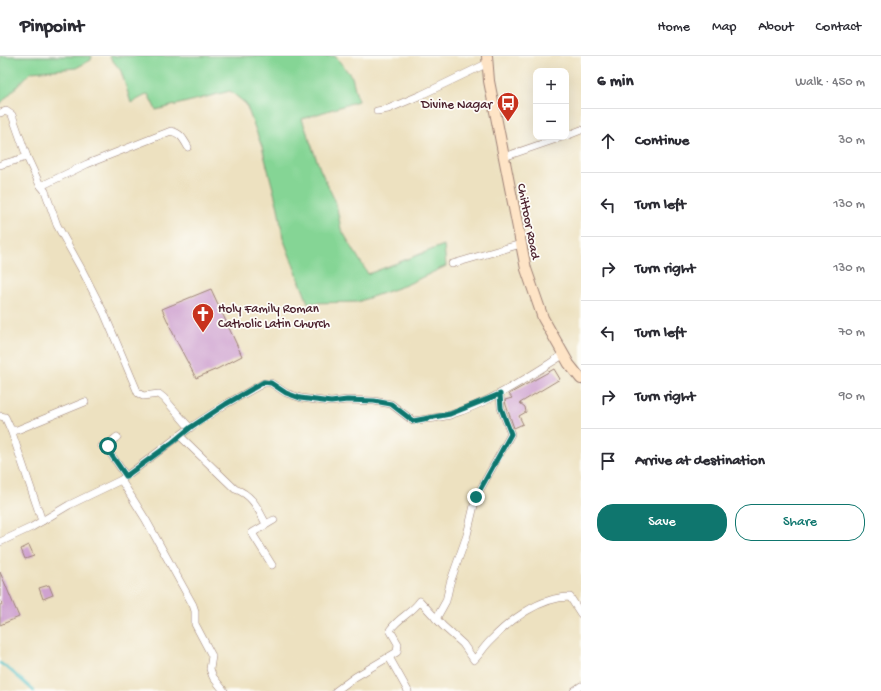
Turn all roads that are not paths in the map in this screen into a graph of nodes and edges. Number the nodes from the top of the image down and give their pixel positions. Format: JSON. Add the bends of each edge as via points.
{"nodes":[{"id":1,"x":487,"y":60,"type":"edge"},
{"id":2,"x":377,"y":111,"type":"dead end"},
{"id":3,"x":0,"y":113,"type":"edge"},
{"id":4,"x":581,"y":130,"type":"edge"},
{"id":5,"x":569,"y":135,"type":"edge"},
{"id":6,"x":553,"y":140,"type":"edge"},
{"id":7,"x":188,"y":146,"type":"dead end"},
{"id":8,"x":26,"y":157,"type":"junction"},
{"id":9,"x":504,"y":157,"type":"junction"},
{"id":10,"x":0,"y":165,"type":"edge"},
{"id":11,"x":41,"y":186,"type":"junction"},
{"id":12,"x":521,"y":244,"type":"junction"},
{"id":13,"x":452,"y":264,"type":"dead end"},
{"id":14,"x":563,"y":355,"type":"junction"},
{"id":15,"x":581,"y":379,"type":"edge"},
{"id":16,"x":500,"y":394,"type":"junction"},
{"id":17,"x":85,"y":402,"type":"dead end"},
{"id":18,"x":0,"y":416,"type":"edge"},
{"id":19,"x":190,"y":428,"type":"junction"},
{"id":20,"x":11,"y":430,"type":"junction"},
{"id":21,"x":180,"y":436,"type":"junction"},
{"id":22,"x":117,"y":437,"type":"dead end"},
{"id":23,"x":124,"y":478,"type":"junction"},
{"id":24,"x":42,"y":521,"type":"junction"},
{"id":25,"x":0,"y":542,"type":"edge"},
{"id":26,"x":272,"y":565,"type":"dead end"},
{"id":27,"x":581,"y":614,"type":"edge"},
{"id":28,"x":436,"y":619,"type":"junction"},
{"id":29,"x":389,"y":657,"type":"junction"},
{"id":30,"x":581,"y":686,"type":"edge"},
{"id":31,"x":224,"y":691,"type":"edge"},
{"id":32,"x":336,"y":691,"type":"edge"},
{"id":33,"x":408,"y":691,"type":"edge"},
{"id":34,"x":574,"y":691,"type":"edge"}],
"edges":[{"from":1,"to":2,"type":"street","via":[[421,95]]},
{"from":1,"to":9,"type":"main road","name":"Chittoor Road"},
{"from":3,"to":8,"type":"street","via":[[11,112]]},
{"from":4,"to":5,"type":"street"},
{"from":6,"to":9,"type":"street"},
{"from":7,"to":11,"type":"street","via":[[177,132],[171,131],[87,164]]},
{"from":8,"to":10,"type":"street"},
{"from":8,"to":11,"type":"street"},
{"from":9,"to":12,"type":"main road","name":"Chittoor Road"},
{"from":11,"to":19,"type":"street","via":[[57,225],[113,333],[138,392],[143,396],[159,394]]},
{"from":12,"to":13,"type":"street"},
{"from":12,"to":14,"type":"main road","name":"Chittoor Road","via":[[526,270],[543,318]]},
{"from":14,"to":15,"type":"main road","name":"Chittoor Road"},
{"from":14,"to":16,"type":"street"},
{"from":16,"to":19,"type":"street","via":[[450,414],[413,421],[391,404],[300,398],[264,382]]},
{"from":16,"to":28,"type":"street","via":[[501,408],[511,434],[476,497],[468,535],[446,601]]},
{"from":17,"to":20,"type":"street","via":[[17,430]]},
{"from":18,"to":20,"type":"street","via":[[5,417]]},
{"from":19,"to":21,"type":"street"},
{"from":20,"to":24,"type":"street"},
{"from":21,"to":23,"type":"street"},
{"from":21,"to":26,"type":"street","via":[[235,489],[242,491],[254,501],[266,524],[274,520],[252,533]]},
{"from":22,"to":23,"type":"street","via":[[105,448]]},
{"from":23,"to":24,"type":"street"},
{"from":23,"to":31,"type":"street","via":[[193,605],[195,624],[212,656],[210,669]]},
{"from":24,"to":25,"type":"street"},
{"from":27,"to":28,"type":"street","via":[[570,596],[547,601],[513,620],[474,660],[462,644]]},
{"from":28,"to":29,"type":"street","via":[[420,601],[395,622],[390,630],[398,644],[397,652]]},
{"from":29,"to":32,"type":"street"},
{"from":29,"to":33,"type":"street"},
{"from":30,"to":34,"type":"street"}]}
